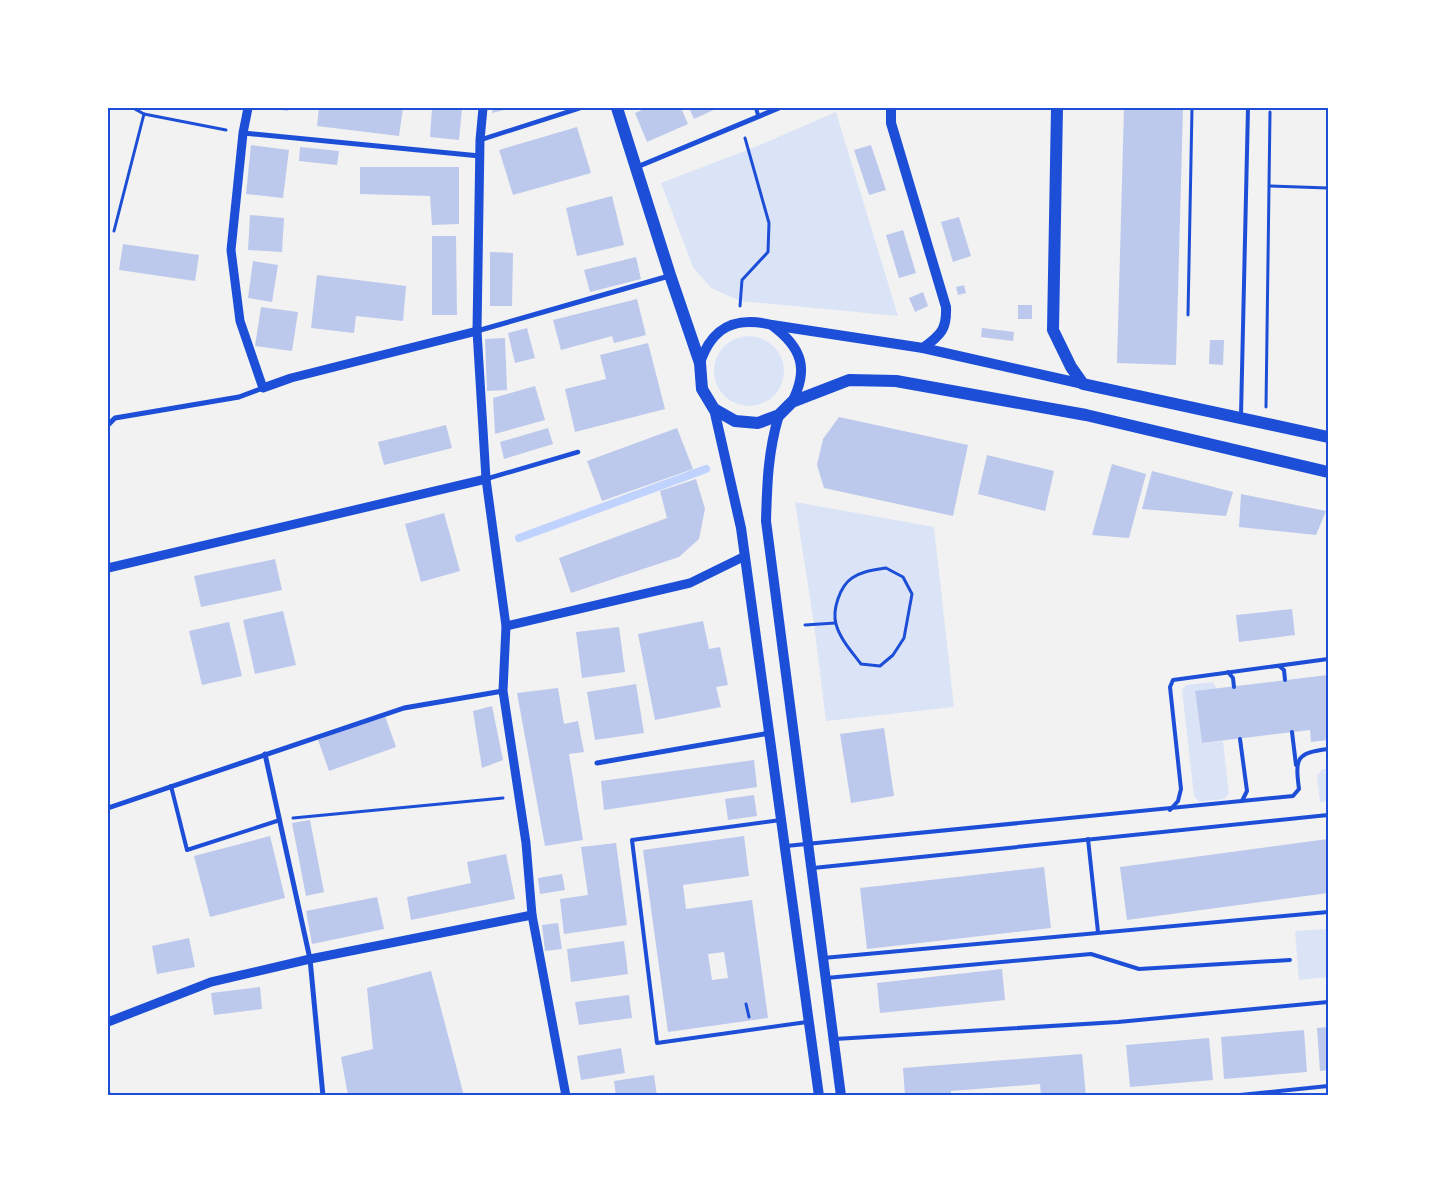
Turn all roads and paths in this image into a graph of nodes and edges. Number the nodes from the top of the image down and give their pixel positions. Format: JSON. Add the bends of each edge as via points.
{"nodes":[{"id":1,"x":133,"y":108,"type":"edge"},
{"id":2,"x":248,"y":108,"type":"edge"},
{"id":3,"x":483,"y":108,"type":"edge"},
{"id":4,"x":580,"y":108,"type":"edge"},
{"id":5,"x":617,"y":108,"type":"edge"},
{"id":6,"x":756,"y":108,"type":"edge"},
{"id":7,"x":779,"y":108,"type":"edge"},
{"id":8,"x":891,"y":108,"type":"edge"},
{"id":9,"x":1058,"y":108,"type":"edge"},
{"id":10,"x":1192,"y":108,"type":"edge"},
{"id":11,"x":1248,"y":108,"type":"edge"},
{"id":12,"x":1270,"y":112,"type":"dead end"},
{"id":13,"x":144,"y":114,"type":"junction"},
{"id":14,"x":758,"y":115,"type":"junction"},
{"id":15,"x":740,"y":123,"type":"junction"},
{"id":16,"x":243,"y":133,"type":"junction"},
{"id":17,"x":480,"y":140,"type":"junction"},
{"id":18,"x":480,"y":156,"type":"junction"},
{"id":19,"x":636,"y":167,"type":"junction"},
{"id":20,"x":1270,"y":186,"type":"junction"},
{"id":21,"x":1328,"y":188,"type":"edge"},
{"id":22,"x":114,"y":231,"type":"dead end"},
{"id":23,"x":670,"y":275,"type":"junction"},
{"id":24,"x":740,"y":306,"type":"dead end"},
{"id":25,"x":1188,"y":315,"type":"dead end"},
{"id":26,"x":772,"y":326,"type":"junction"},
{"id":27,"x":477,"y":331,"type":"junction"},
{"id":28,"x":924,"y":348,"type":"junction"},
{"id":29,"x":700,"y":363,"type":"junction"},
{"id":30,"x":1083,"y":384,"type":"junction"},
{"id":31,"x":263,"y":388,"type":"junction"},
{"id":32,"x":792,"y":402,"type":"junction"},
{"id":33,"x":714,"y":409,"type":"junction"},
{"id":34,"x":779,"y":415,"type":"junction"},
{"id":35,"x":1241,"y":417,"type":"junction"},
{"id":36,"x":1265,"y":422,"type":"junction"},
{"id":37,"x":108,"y":425,"type":"edge"},
{"id":38,"x":1328,"y":437,"type":"edge"},
{"id":39,"x":578,"y":452,"type":"dead end"},
{"id":40,"x":1328,"y":472,"type":"edge"},
{"id":41,"x":486,"y":479,"type":"junction"},
{"id":42,"x":744,"y":557,"type":"junction"},
{"id":43,"x":108,"y":568,"type":"edge"},
{"id":44,"x":835,"y":623,"type":"junction"},
{"id":45,"x":805,"y":625,"type":"dead end"},
{"id":46,"x":506,"y":626,"type":"junction"},
{"id":47,"x":1328,"y":659,"type":"edge"},
{"id":48,"x":1279,"y":666,"type":"junction"},
{"id":49,"x":1228,"y":672,"type":"junction"},
{"id":50,"x":1285,"y":680,"type":"dead end"},
{"id":51,"x":1234,"y":687,"type":"dead end"},
{"id":52,"x":504,"y":692,"type":"junction"},
{"id":53,"x":1292,"y":732,"type":"dead end"},
{"id":54,"x":770,"y":733,"type":"junction"},
{"id":55,"x":1240,"y":739,"type":"dead end"},
{"id":56,"x":1328,"y":749,"type":"edge"},
{"id":57,"x":265,"y":754,"type":"junction"},
{"id":58,"x":597,"y":763,"type":"dead end"},
{"id":59,"x":1296,"y":765,"type":"junction"},
{"id":60,"x":171,"y":786,"type":"junction"},
{"id":61,"x":518,"y":797,"type":"junction"},
{"id":62,"x":1242,"y":801,"type":"junction"},
{"id":63,"x":108,"y":808,"type":"edge"},
{"id":64,"x":1170,"y":810,"type":"junction"},
{"id":65,"x":1328,"y":815,"type":"edge"},
{"id":66,"x":280,"y":820,"type":"junction"},
{"id":67,"x":781,"y":820,"type":"junction"},
{"id":68,"x":1088,"y":839,"type":"junction"},
{"id":69,"x":807,"y":843,"type":"junction"},
{"id":70,"x":786,"y":846,"type":"junction"},
{"id":71,"x":810,"y":868,"type":"junction"},
{"id":72,"x":1328,"y":912,"type":"edge"},
{"id":73,"x":532,"y":915,"type":"junction"},
{"id":74,"x":1098,"y":932,"type":"junction"},
{"id":75,"x":822,"y":958,"type":"junction"},
{"id":76,"x":310,"y":959,"type":"junction"},
{"id":77,"x":1290,"y":960,"type":"dead end"},
{"id":78,"x":824,"y":979,"type":"junction"},
{"id":79,"x":1328,"y":1002,"type":"edge"},
{"id":80,"x":108,"y":1022,"type":"edge"},
{"id":81,"x":809,"y":1022,"type":"junction"},
{"id":82,"x":833,"y":1039,"type":"junction"},
{"id":83,"x":1328,"y":1086,"type":"edge"},
{"id":84,"x":323,"y":1096,"type":"edge"},
{"id":85,"x":566,"y":1096,"type":"edge"},
{"id":86,"x":819,"y":1096,"type":"edge"},
{"id":87,"x":841,"y":1096,"type":"edge"},
{"id":88,"x":1230,"y":1096,"type":"edge"}],
"edges":[{"from":1,"to":13,"type":"path"},
{"from":2,"to":16,"type":"street"},
{"from":3,"to":17,"type":"street"},
{"from":4,"to":17,"type":"street"},
{"from":5,"to":19,"type":"main road"},
{"from":6,"to":14,"type":"lane"},
{"from":7,"to":14,"type":"street"},
{"from":8,"to":28,"type":"main road","via":[[891,123],[946,306],[947,323],[936,339]]},
{"from":9,"to":30,"type":"main road","via":[[1053,330],[1070,367]]},
{"from":10,"to":25,"type":"path"},
{"from":11,"to":35,"type":"lane"},
{"from":12,"to":20,"type":"path"},
{"from":13,"to":16,"type":"path"},
{"from":13,"to":22,"type":"path"},
{"from":14,"to":15,"type":"street"},
{"from":15,"to":19,"type":"street"},
{"from":15,"to":24,"type":"path","via":[[769,223],[768,252],[742,280]]},
{"from":16,"to":18,"type":"street"},
{"from":16,"to":31,"type":"street","via":[[231,250],[240,321]]},
{"from":17,"to":18,"type":"street"},
{"from":18,"to":27,"type":"street"},
{"from":19,"to":23,"type":"main road"},
{"from":20,"to":21,"type":"path"},
{"from":20,"to":36,"type":"path"},
{"from":23,"to":27,"type":"street"},
{"from":23,"to":29,"type":"main road"},
{"from":26,"to":28,"type":"main road"},
{"from":26,"to":29,"type":"main road","via":[[753,320],[733,324],[715,334]]},
{"from":26,"to":32,"type":"main road","via":[[788,338],[799,355],[800,387]]},
{"from":27,"to":31,"type":"street"},
{"from":27,"to":41,"type":"street"},
{"from":28,"to":30,"type":"main road"},
{"from":29,"to":33,"type":"main road","via":[[702,389]]},
{"from":30,"to":35,"type":"main road"},
{"from":31,"to":37,"type":"street","via":[[239,397],[114,418]]},
{"from":32,"to":34,"type":"main road"},
{"from":32,"to":40,"type":"main road","via":[[849,380],[896,381],[1086,415]]},
{"from":33,"to":34,"type":"main road","via":[[734,421],[758,423]]},
{"from":33,"to":42,"type":"main road","via":[[741,528]]},
{"from":34,"to":69,"type":"main road","via":[[767,468],[766,521]]},
{"from":35,"to":36,"type":"main road"},
{"from":36,"to":38,"type":"main road"},
{"from":39,"to":41,"type":"street"},
{"from":41,"to":43,"type":"street"},
{"from":41,"to":46,"type":"street"},
{"from":42,"to":46,"type":"street","via":[[690,583]]},
{"from":42,"to":54,"type":"main road"},
{"from":44,"to":44,"type":"path","via":[[861,664],[880,666],[893,655],[904,638],[912,594],[903,577],[886,568],[864,572],[850,579],[836,600]]},
{"from":44,"to":45,"type":"path"},
{"from":46,"to":52,"type":"street"},
{"from":47,"to":48,"type":"lane"},
{"from":48,"to":49,"type":"lane"},
{"from":48,"to":50,"type":"lane","via":[[1284,670]]},
{"from":49,"to":51,"type":"lane"},
{"from":49,"to":64,"type":"lane","via":[[1179,678],[1173,680],[1170,687],[1181,789],[1178,801]]},
{"from":52,"to":57,"type":"street","via":[[404,708]]},
{"from":52,"to":61,"type":"street"},
{"from":53,"to":59,"type":"lane"},
{"from":54,"to":58,"type":"street"},
{"from":54,"to":67,"type":"main road"},
{"from":55,"to":62,"type":"lane","via":[[1247,792]]},
{"from":56,"to":59,"type":"lane","via":[[1309,751]]},
{"from":57,"to":60,"type":"street"},
{"from":57,"to":66,"type":"street"},
{"from":59,"to":62,"type":"lane","via":[[1299,789],[1293,796]]},
{"from":60,"to":63,"type":"street"},
{"from":60,"to":66,"type":"lane","via":[[187,850]]},
{"from":61,"to":66,"type":"path"},
{"from":61,"to":73,"type":"street","via":[[526,843]]},
{"from":62,"to":64,"type":"lane"},
{"from":64,"to":69,"type":"lane"},
{"from":65,"to":68,"type":"lane"},
{"from":66,"to":76,"type":"street"},
{"from":67,"to":70,"type":"main road"},
{"from":67,"to":81,"type":"lane","via":[[632,840],[657,1042]]},
{"from":68,"to":71,"type":"lane"},
{"from":68,"to":74,"type":"lane"},
{"from":69,"to":70,"type":"lane"},
{"from":69,"to":71,"type":"main road"},
{"from":70,"to":81,"type":"main road"},
{"from":71,"to":75,"type":"main road"},
{"from":72,"to":74,"type":"lane"},
{"from":73,"to":76,"type":"street"},
{"from":73,"to":85,"type":"street"},
{"from":74,"to":75,"type":"lane"},
{"from":75,"to":78,"type":"main road"},
{"from":76,"to":80,"type":"street","via":[[210,982]]},
{"from":76,"to":84,"type":"street"},
{"from":77,"to":78,"type":"lane","via":[[1139,969],[1092,954]]},
{"from":78,"to":82,"type":"main road"},
{"from":79,"to":82,"type":"lane","via":[[1118,1022]]},
{"from":81,"to":86,"type":"main road"},
{"from":82,"to":87,"type":"main road"},
{"from":83,"to":88,"type":"lane"}]}
